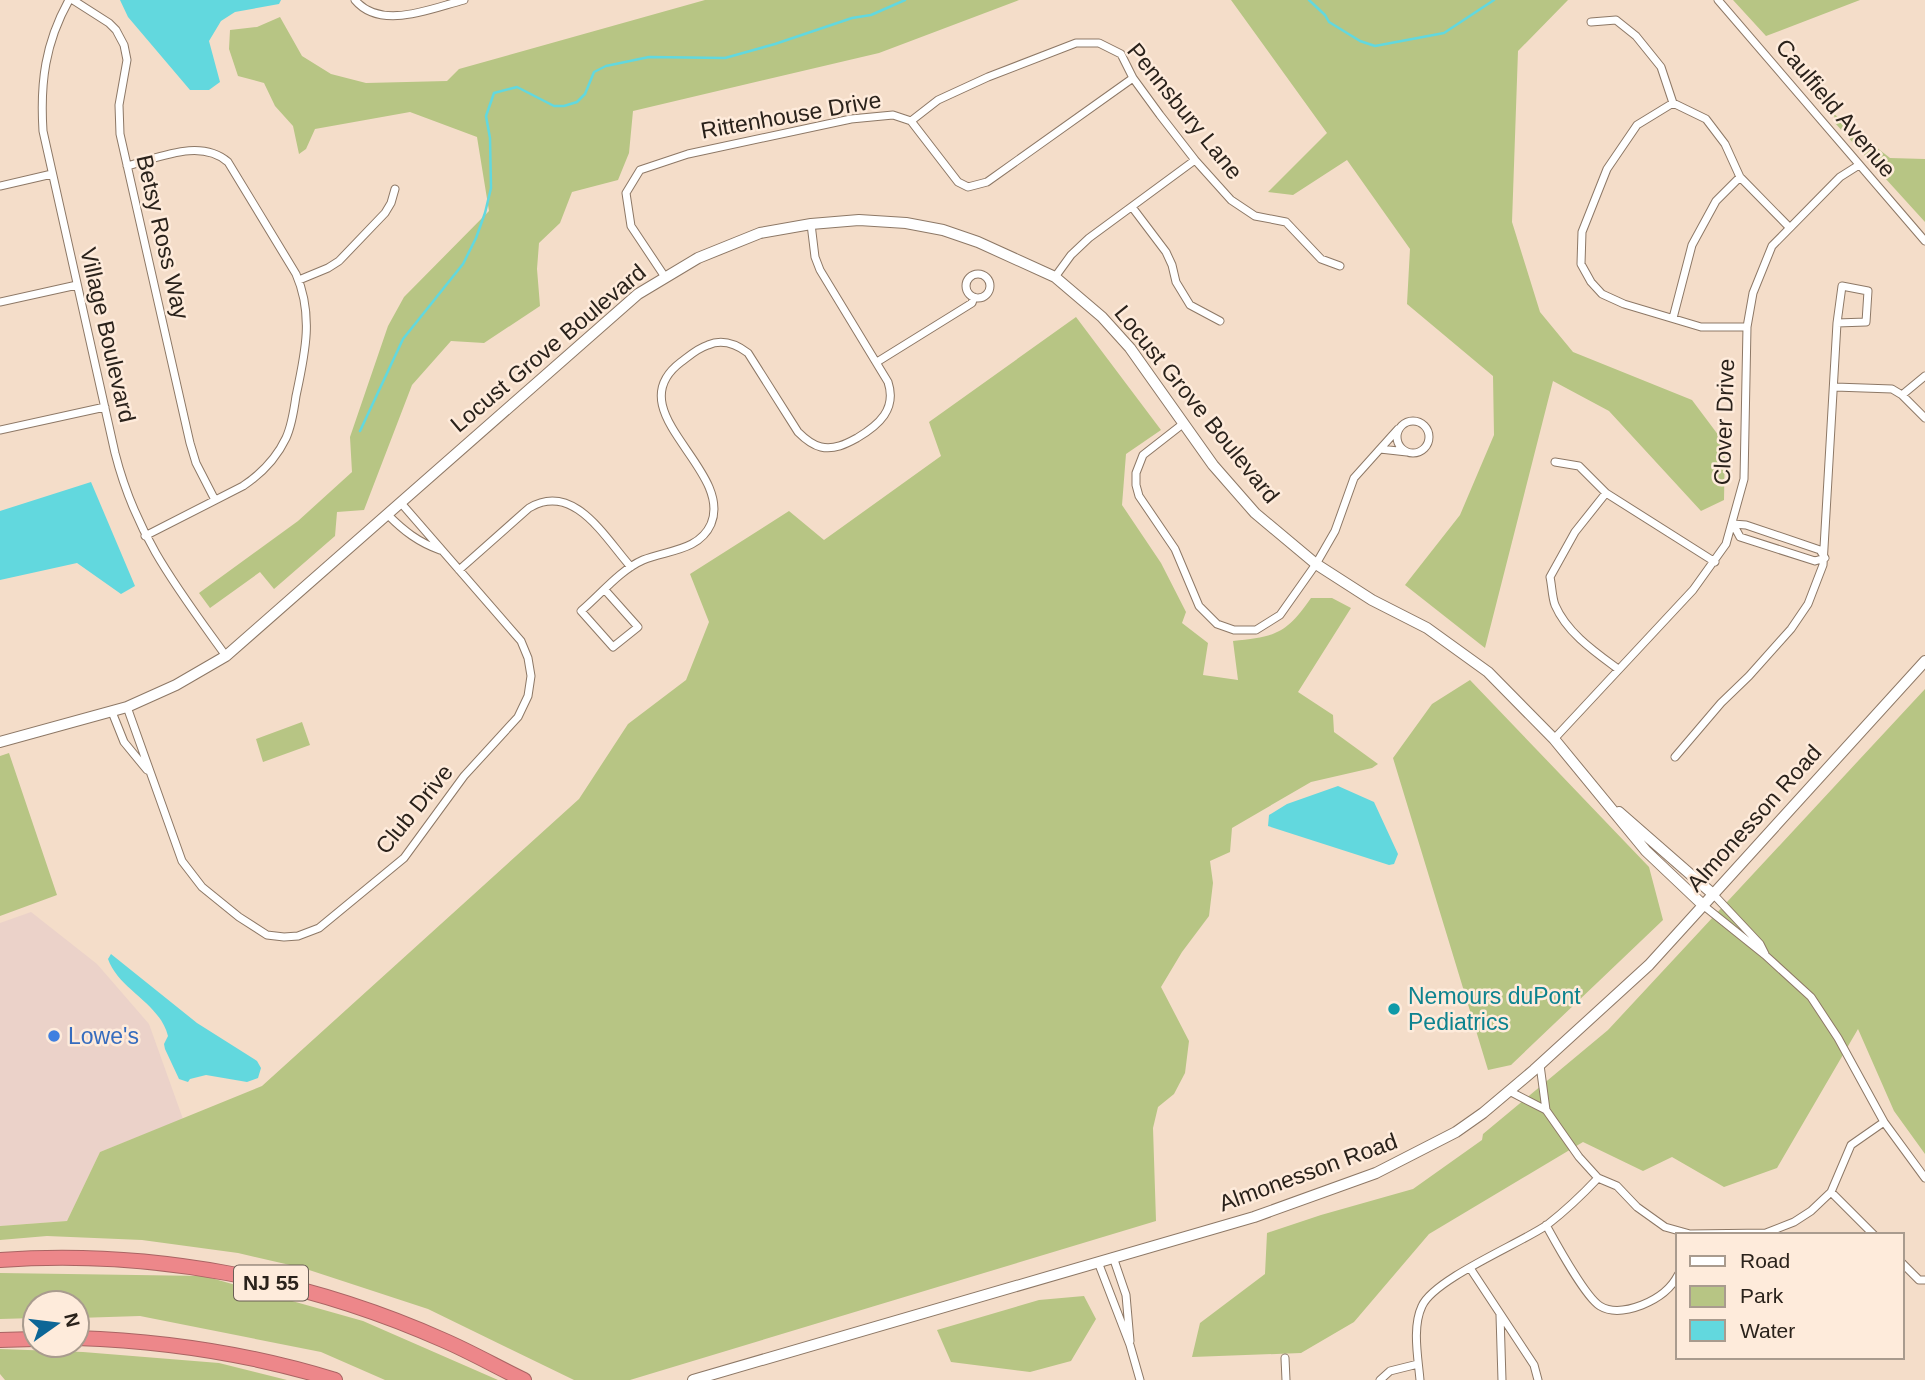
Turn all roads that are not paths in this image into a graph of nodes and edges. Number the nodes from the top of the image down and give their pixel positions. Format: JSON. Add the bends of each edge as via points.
{"nodes":[{"id":1,"x":71,"y":0,"type":"edge"},
{"id":2,"x":355,"y":0,"type":"edge"},
{"id":3,"x":464,"y":0,"type":"edge"},
{"id":4,"x":1718,"y":0,"type":"edge"},
{"id":5,"x":1591,"y":22,"type":"dead end"},
{"id":6,"x":1133,"y":78,"type":"junction"},
{"id":7,"x":1673,"y":103,"type":"junction"},
{"id":8,"x":911,"y":121,"type":"junction"},
{"id":9,"x":1195,"y":160,"type":"junction"},
{"id":10,"x":1858,"y":165,"type":"junction"},
{"id":11,"x":127,"y":166,"type":"junction"},
{"id":12,"x":52,"y":174,"type":"junction"},
{"id":13,"x":1740,"y":177,"type":"junction"},
{"id":14,"x":0,"y":186,"type":"edge"},
{"id":15,"x":395,"y":189,"type":"dead end"},
{"id":16,"x":1132,"y":207,"type":"junction"},
{"id":17,"x":811,"y":224,"type":"junction"},
{"id":18,"x":1789,"y":228,"type":"junction"},
{"id":19,"x":1925,"y":241,"type":"edge"},
{"id":20,"x":1340,"y":266,"type":"dead end"},
{"id":21,"x":665,"y":277,"type":"junction"},
{"id":22,"x":1055,"y":277,"type":"junction"},
{"id":23,"x":299,"y":280,"type":"junction"},
{"id":24,"x":77,"y":285,"type":"junction"},
{"id":25,"x":974,"y":297,"type":"dead end"},
{"id":26,"x":0,"y":302,"type":"edge"},
{"id":27,"x":1673,"y":318,"type":"junction"},
{"id":28,"x":1220,"y":321,"type":"dead end"},
{"id":29,"x":1837,"y":323,"type":"junction"},
{"id":30,"x":1747,"y":327,"type":"junction"},
{"id":31,"x":877,"y":362,"type":"junction"},
{"id":32,"x":1924,"y":378,"type":"edge"},
{"id":33,"x":1835,"y":387,"type":"junction"},
{"id":34,"x":1902,"y":395,"type":"junction"},
{"id":35,"x":105,"y":407,"type":"junction"},
{"id":36,"x":1925,"y":418,"type":"edge"},
{"id":37,"x":1184,"y":423,"type":"junction"},
{"id":38,"x":1399,"y":428,"type":"junction"},
{"id":39,"x":0,"y":430,"type":"edge"},
{"id":40,"x":1380,"y":449,"type":"junction"},
{"id":41,"x":1407,"y":452,"type":"junction"},
{"id":42,"x":1555,"y":463,"type":"dead end"},
{"id":43,"x":1606,"y":493,"type":"junction"},
{"id":44,"x":215,"y":500,"type":"junction"},
{"id":45,"x":401,"y":503,"type":"junction"},
{"id":46,"x":388,"y":515,"type":"junction"},
{"id":47,"x":1732,"y":524,"type":"junction"},
{"id":48,"x":145,"y":536,"type":"junction"},
{"id":49,"x":440,"y":550,"type":"junction"},
{"id":50,"x":1825,"y":558,"type":"junction"},
{"id":51,"x":1715,"y":562,"type":"junction"},
{"id":52,"x":1316,"y":564,"type":"junction"},
{"id":53,"x":631,"y":567,"type":"junction"},
{"id":54,"x":459,"y":570,"type":"junction"},
{"id":55,"x":605,"y":590,"type":"junction"},
{"id":56,"x":226,"y":656,"type":"junction"},
{"id":57,"x":1925,"y":661,"type":"edge"},
{"id":58,"x":1618,"y":669,"type":"junction"},
{"id":59,"x":127,"y":708,"type":"junction"},
{"id":60,"x":112,"y":712,"type":"junction"},
{"id":61,"x":1554,"y":739,"type":"junction"},
{"id":62,"x":0,"y":742,"type":"edge"},
{"id":63,"x":1675,"y":757,"type":"dead end"},
{"id":64,"x":150,"y":775,"type":"junction"},
{"id":65,"x":1611,"y":806,"type":"junction"},
{"id":66,"x":1714,"y":895,"type":"junction"},
{"id":67,"x":1704,"y":906,"type":"junction"},
{"id":68,"x":1765,"y":955,"type":"junction"},
{"id":69,"x":1540,"y":1065,"type":"junction"},
{"id":70,"x":1509,"y":1091,"type":"junction"},
{"id":71,"x":1546,"y":1110,"type":"junction"},
{"id":72,"x":1884,"y":1122,"type":"junction"},
{"id":73,"x":1598,"y":1178,"type":"junction"},
{"id":74,"x":1925,"y":1178,"type":"edge"},
{"id":75,"x":1831,"y":1192,"type":"junction"},
{"id":76,"x":1546,"y":1225,"type":"junction"},
{"id":77,"x":1686,"y":1233,"type":"edge"},
{"id":78,"x":1766,"y":1233,"type":"edge"},
{"id":79,"x":1872,"y":1233,"type":"edge"},
{"id":80,"x":1113,"y":1258,"type":"junction"},
{"id":81,"x":0,"y":1260,"type":"edge"},
{"id":82,"x":1098,"y":1262,"type":"junction"},
{"id":83,"x":1904,"y":1265,"type":"edge"},
{"id":84,"x":1470,"y":1268,"type":"junction"},
{"id":85,"x":1676,"y":1279,"type":"edge"},
{"id":86,"x":1925,"y":1280,"type":"edge"},
{"id":87,"x":1500,"y":1315,"type":"junction"},
{"id":88,"x":21,"y":1339,"type":"edge"},
{"id":89,"x":91,"y":1339,"type":"edge"},
{"id":90,"x":0,"y":1340,"type":"edge"},
{"id":91,"x":1130,"y":1345,"type":"junction"},
{"id":92,"x":1285,"y":1358,"type":"dead end"},
{"id":93,"x":1419,"y":1364,"type":"junction"},
{"id":94,"x":335,"y":1380,"type":"edge"},
{"id":95,"x":524,"y":1380,"type":"edge"},
{"id":96,"x":693,"y":1380,"type":"edge"},
{"id":97,"x":1140,"y":1380,"type":"edge"},
{"id":98,"x":1286,"y":1380,"type":"edge"},
{"id":99,"x":1380,"y":1380,"type":"edge"},
{"id":100,"x":1420,"y":1380,"type":"edge"},
{"id":101,"x":1502,"y":1380,"type":"edge"},
{"id":102,"x":1538,"y":1380,"type":"edge"}],
"edges":[{"from":1,"to":11,"type":"street","name":"Betsy Ross Way","via":[[113,26],[125,49],[119,116]]},
{"from":1,"to":12,"type":"street","name":"Village Boulevard","via":[[51,40],[41,94]]},
{"from":2,"to":3,"type":"street","via":[[372,13],[391,16]]},
{"from":4,"to":10,"type":"street","name":"Caulfield Avenue"},
{"from":5,"to":7,"type":"street","via":[[1616,20],[1636,36],[1661,66]]},
{"from":6,"to":8,"type":"street","name":"Pennsbury Lane","via":[[1121,54],[1099,43],[1076,43],[938,100]]},
{"from":6,"to":8,"type":"street","name":"Rittenhouse Drive","via":[[987,182],[968,187],[958,182]]},
{"from":6,"to":9,"type":"street","name":"Pennsbury Lane"},
{"from":7,"to":13,"type":"street","via":[[1706,119],[1725,144]]},
{"from":7,"to":27,"type":"street","via":[[1637,125],[1607,169],[1582,232],[1581,264],[1602,293]]},
{"from":8,"to":21,"type":"street","name":"Rittenhouse Drive","via":[[893,115],[851,119],[688,154],[640,170],[626,193],[631,226]]},
{"from":9,"to":16,"type":"street"},
{"from":9,"to":20,"type":"street","name":"Pennsbury Lane","via":[[1231,200],[1255,216],[1286,222],[1321,259]]},
{"from":10,"to":18,"type":"street","name":"Clover Drive"},
{"from":10,"to":19,"type":"street","name":"Caulfield Avenue"},
{"from":11,"to":23,"type":"street","via":[[197,150],[219,155],[236,172]]},
{"from":11,"to":44,"type":"street","name":"Betsy Ross Way","via":[[190,443]]},
{"from":12,"to":14,"type":"street"},
{"from":12,"to":24,"type":"street","name":"Village Boulevard"},
{"from":13,"to":18,"type":"street"},
{"from":13,"to":27,"type":"street","via":[[1716,201],[1692,246]]},
{"from":15,"to":23,"type":"street","via":[[385,213],[339,261]]},
{"from":16,"to":22,"type":"street","via":[[1071,255]]},
{"from":16,"to":28,"type":"street","via":[[1166,252],[1190,305]]},
{"from":17,"to":21,"type":"street","name":"Locust Grove Boulevard","via":[[760,233]]},
{"from":17,"to":22,"type":"street","name":"Locust Grove Boulevard","via":[[859,220],[943,230]]},
{"from":17,"to":31,"type":"street","via":[[820,270]]},
{"from":18,"to":30,"type":"street","name":"Clover Drive","via":[[1772,246],[1762,268]]},
{"from":21,"to":45,"type":"street","name":"Locust Grove Boulevard","via":[[638,294]]},
{"from":22,"to":37,"type":"street","name":"Locust Grove Boulevard","via":[[1114,330]]},
{"from":23,"to":44,"type":"street","via":[[307,312],[307,342],[288,431],[279,450],[255,477]]},
{"from":24,"to":26,"type":"street"},
{"from":24,"to":35,"type":"street","name":"Village Boulevard"},
{"from":25,"to":31,"type":"street","via":[[972,303]]},
{"from":27,"to":30,"type":"street","via":[[1701,327]]},
{"from":29,"to":29,"type":"street","via":[[1842,286],[1868,291],[1866,322]]},
{"from":29,"to":33,"type":"street"},
{"from":30,"to":47,"type":"street","name":"Clover Drive","via":[[1744,478]]},
{"from":31,"to":53,"type":"street","via":[[890,387],[887,413],[873,428],[847,443],[828,447],[798,432],[755,361],[736,345],[711,343],[674,367],[664,382],[663,410],[709,487],[713,517],[698,541]]},
{"from":32,"to":34,"type":"street"},
{"from":33,"to":34,"type":"street","via":[[1892,389]]},
{"from":33,"to":50,"type":"street"},
{"from":34,"to":36,"type":"street"},
{"from":35,"to":39,"type":"street"},
{"from":35,"to":48,"type":"street","name":"Village Boulevard","via":[[123,480]]},
{"from":37,"to":52,"type":"street","name":"Locust Grove Boulevard","via":[[1241,499]]},
{"from":37,"to":52,"type":"street","via":[[1143,455],[1136,485],[1175,549],[1205,613],[1234,630],[1262,628],[1280,615]]},
{"from":38,"to":40,"type":"street"},
{"from":38,"to":41,"type":"street","via":[[1397,440]]},
{"from":38,"to":41,"type":"street","via":[[1416,420],[1429,430],[1427,446],[1418,453]]},
{"from":40,"to":41,"type":"street"},
{"from":40,"to":52,"type":"street","via":[[1354,478],[1335,531]]},
{"from":42,"to":43,"type":"street","via":[[1579,466]]},
{"from":43,"to":51,"type":"street"},
{"from":43,"to":58,"type":"street","via":[[1550,577],[1555,604],[1565,621],[1589,648]]},
{"from":44,"to":48,"type":"street"},
{"from":45,"to":46,"type":"street","name":"Locust Grove Boulevard"},
{"from":45,"to":49,"type":"street","name":"Club Drive"},
{"from":46,"to":49,"type":"street","via":[[408,535]]},
{"from":46,"to":56,"type":"street","name":"Locust Grove Boulevard"},
{"from":47,"to":50,"type":"street","via":[[1820,550]]},
{"from":47,"to":50,"type":"street","via":[[1741,537],[1815,561]]},
{"from":47,"to":51,"type":"street","name":"Clover Drive"},
{"from":48,"to":56,"type":"street","name":"Village Boulevard"},
{"from":49,"to":54,"type":"street","name":"Club Drive"},
{"from":50,"to":63,"type":"street","via":[[1808,604],[1791,629]]},
{"from":51,"to":58,"type":"street","name":"Clover Drive"},
{"from":52,"to":61,"type":"street","name":"Locust Grove Boulevard","via":[[1460,650],[1512,694]]},
{"from":53,"to":54,"type":"street","via":[[583,512],[558,500],[529,508]]},
{"from":53,"to":55,"type":"street"},
{"from":54,"to":64,"type":"street","name":"Club Drive","via":[[526,650],[531,676],[526,703],[464,776],[404,858],[319,928],[298,936],[267,934],[202,887],[182,861]]},
{"from":55,"to":55,"type":"street","via":[[581,611],[613,647],[638,627]]},
{"from":56,"to":59,"type":"street","name":"Locust Grove Boulevard"},
{"from":57,"to":66,"type":"street","name":"Almonesson Road"},
{"from":58,"to":61,"type":"street","name":"Clover Drive"},
{"from":59,"to":60,"type":"street","name":"Locust Grove Boulevard"},
{"from":59,"to":64,"type":"street","name":"Club Drive"},
{"from":60,"to":62,"type":"street","name":"Locust Grove Boulevard"},
{"from":60,"to":64,"type":"street","via":[[124,742]]},
{"from":61,"to":65,"type":"street","name":"Locust Grove Boulevard"},
{"from":65,"to":66,"type":"street"},
{"from":65,"to":67,"type":"street","via":[[1646,851]]},
{"from":66,"to":67,"type":"street","name":"Almonesson Road"},
{"from":66,"to":68,"type":"street"},
{"from":67,"to":68,"type":"street"},
{"from":67,"to":69,"type":"street","name":"Almonesson Road","via":[[1642,971]]},
{"from":68,"to":72,"type":"street","via":[[1821,1011]]},
{"from":69,"to":70,"type":"street","name":"Almonesson Road"},
{"from":69,"to":71,"type":"street"},
{"from":70,"to":71,"type":"street"},
{"from":70,"to":80,"type":"street","name":"Almonesson Road","via":[[1456,1132],[1376,1173],[1254,1217]]},
{"from":71,"to":73,"type":"street"},
{"from":72,"to":74,"type":"street"},
{"from":72,"to":75,"type":"street","via":[[1851,1145]]},
{"from":73,"to":76,"type":"street"},
{"from":73,"to":77,"type":"street","via":[[1617,1186],[1665,1227]]},
{"from":75,"to":78,"type":"street","via":[[1794,1222]]},
{"from":75,"to":79,"type":"street"},
{"from":76,"to":84,"type":"street"},
{"from":76,"to":85,"type":"street","via":[[1600,1306],[1622,1311],[1644,1304],[1672,1287]]},
{"from":80,"to":82,"type":"street","name":"Almonesson Road"},
{"from":80,"to":91,"type":"street","via":[[1126,1295]]},
{"from":81,"to":95,"type":"highway","number":"NJ 55","via":[[125,1260],[258,1280],[390,1319]]},
{"from":82,"to":91,"type":"street"},
{"from":82,"to":96,"type":"street","name":"Almonesson Road"},
{"from":83,"to":86,"type":"street"},
{"from":84,"to":87,"type":"street"},
{"from":84,"to":93,"type":"street","via":[[1423,1302],[1417,1318]]},
{"from":87,"to":101,"type":"street"},
{"from":87,"to":102,"type":"street","via":[[1534,1365]]},
{"from":88,"to":90,"type":"highway"},
{"from":89,"to":94,"type":"highway","via":[[184,1346],[268,1361]]},
{"from":91,"to":97,"type":"street"},
{"from":92,"to":98,"type":"street"},
{"from":93,"to":99,"type":"street","via":[[1390,1371]]},
{"from":93,"to":100,"type":"street"}]}
